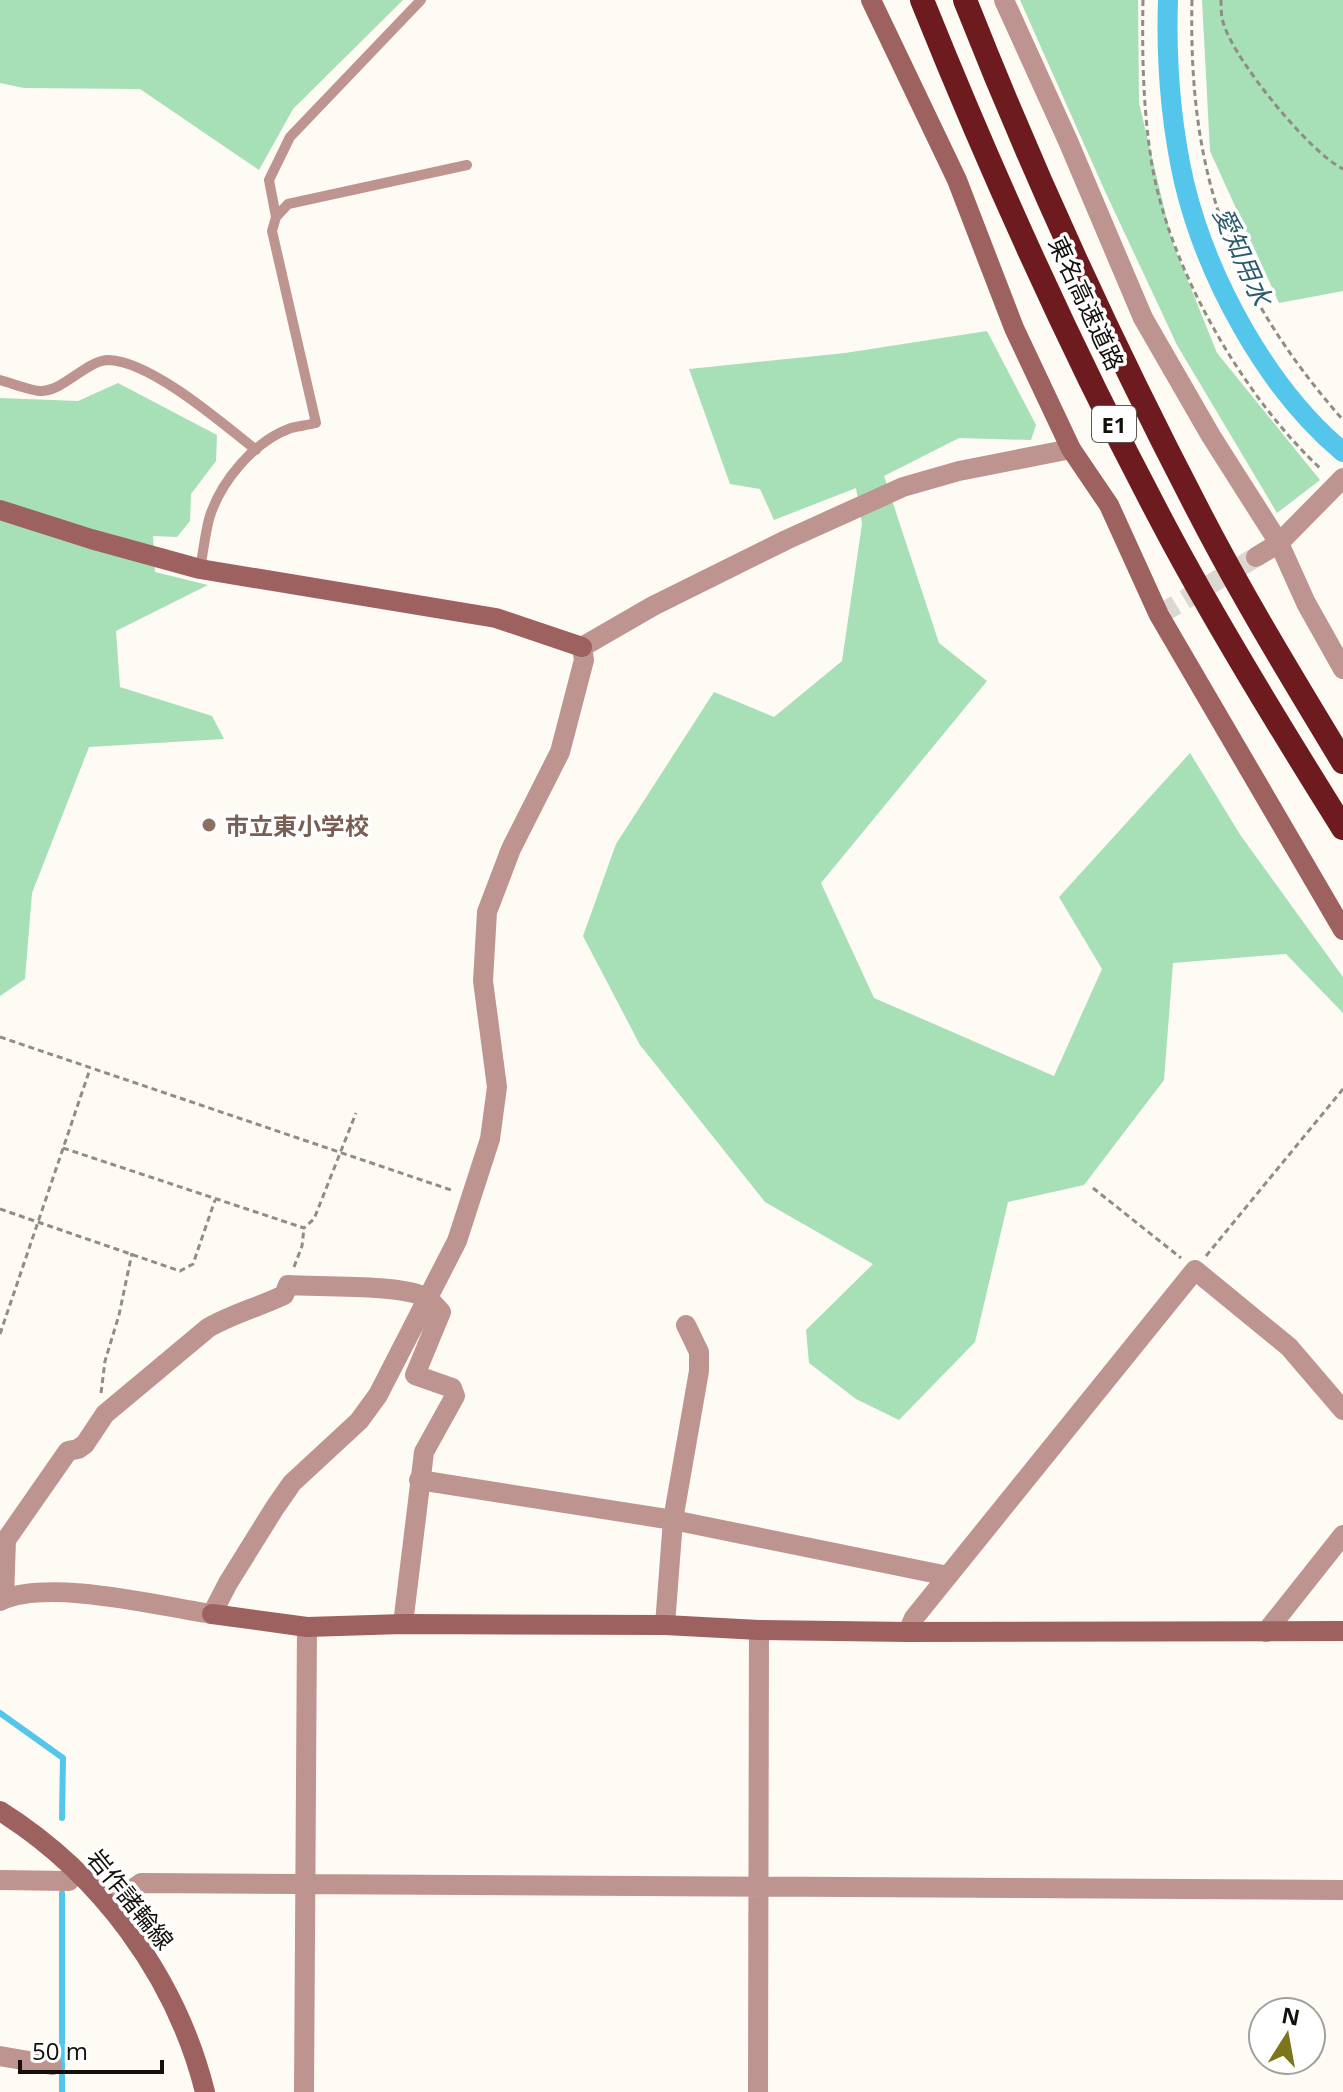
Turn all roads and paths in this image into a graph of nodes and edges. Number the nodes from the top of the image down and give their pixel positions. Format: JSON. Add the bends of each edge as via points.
{"nodes":[{"id":1,"x":421,"y":0,"type":"edge"},
{"id":2,"x":871,"y":0,"type":"edge"},
{"id":3,"x":922,"y":0,"type":"edge"},
{"id":4,"x":965,"y":0,"type":"edge"},
{"id":5,"x":1004,"y":0,"type":"edge"},
{"id":6,"x":1143,"y":0,"type":"edge"},
{"id":7,"x":1192,"y":0,"type":"edge"},
{"id":8,"x":1221,"y":0,"type":"edge"},
{"id":9,"x":467,"y":165,"type":"dead end"},
{"id":10,"x":1343,"y":169,"type":"edge"},
{"id":11,"x":276,"y":217,"type":"junction"},
{"id":12,"x":0,"y":380,"type":"edge"},
{"id":13,"x":1343,"y":420,"type":"edge"},
{"id":14,"x":1071,"y":449,"type":"junction"},
{"id":15,"x":256,"y":450,"type":"junction"},
{"id":16,"x":1340,"y":481,"type":"edge"},
{"id":17,"x":0,"y":510,"type":"edge"},
{"id":18,"x":1279,"y":543,"type":"junction"},
{"id":19,"x":1256,"y":557,"type":"tunnel mouth"},
{"id":20,"x":200,"y":569,"type":"junction"},
{"id":21,"x":582,"y":647,"type":"junction"},
{"id":22,"x":1343,"y":669,"type":"edge"},
{"id":23,"x":1343,"y":762,"type":"edge"},
{"id":24,"x":1343,"y":828,"type":"edge"},
{"id":25,"x":1343,"y":930,"type":"edge"},
{"id":26,"x":0,"y":1037,"type":"edge"},
{"id":27,"x":90,"y":1068,"type":"junction"},
{"id":28,"x":1343,"y":1089,"type":"edge"},
{"id":29,"x":356,"y":1113,"type":"dead end"},
{"id":30,"x":63,"y":1148,"type":"junction"},
{"id":31,"x":342,"y":1154,"type":"junction"},
{"id":32,"x":1093,"y":1188,"type":"dead end"},
{"id":33,"x":473,"y":1197,"type":"junction"},
{"id":34,"x":215,"y":1200,"type":"junction"},
{"id":35,"x":0,"y":1209,"type":"edge"},
{"id":36,"x":38,"y":1222,"type":"junction"},
{"id":37,"x":304,"y":1228,"type":"junction"},
{"id":38,"x":132,"y":1253,"type":"junction"},
{"id":39,"x":1195,"y":1270,"type":"junction"},
{"id":40,"x":288,"y":1285,"type":"junction"},
{"id":41,"x":427,"y":1298,"type":"junction"},
{"id":42,"x":686,"y":1325,"type":"dead end"},
{"id":43,"x":0,"y":1334,"type":"edge"},
{"id":44,"x":1343,"y":1410,"type":"edge"},
{"id":45,"x":105,"y":1414,"type":"junction"},
{"id":46,"x":419,"y":1480,"type":"junction"},
{"id":47,"x":673,"y":1520,"type":"junction"},
{"id":48,"x":1343,"y":1535,"type":"edge"},
{"id":49,"x":3,"y":1538,"type":"edge"},
{"id":50,"x":948,"y":1576,"type":"junction"},
{"id":51,"x":2,"y":1600,"type":"edge"},
{"id":52,"x":212,"y":1614,"type":"junction"},
{"id":53,"x":403,"y":1624,"type":"junction"},
{"id":54,"x":665,"y":1625,"type":"junction"},
{"id":55,"x":307,"y":1627,"type":"junction"},
{"id":56,"x":759,"y":1630,"type":"junction"},
{"id":57,"x":1343,"y":1631,"type":"edge"},
{"id":58,"x":908,"y":1632,"type":"junction"},
{"id":59,"x":1266,"y":1632,"type":"junction"},
{"id":60,"x":0,"y":1811,"type":"edge"},
{"id":61,"x":0,"y":1880,"type":"edge"},
{"id":62,"x":69,"y":1881,"type":"dead end"},
{"id":63,"x":304,"y":1883,"type":"junction"},
{"id":64,"x":758,"y":1885,"type":"junction"},
{"id":65,"x":1343,"y":1890,"type":"edge"},
{"id":66,"x":109,"y":1906,"type":"junction"},
{"id":67,"x":0,"y":2056,"type":"edge"},
{"id":68,"x":52,"y":2065,"type":"dead end"},
{"id":69,"x":205,"y":2092,"type":"edge"},
{"id":70,"x":304,"y":2092,"type":"edge"},
{"id":71,"x":758,"y":2092,"type":"edge"}],
"edges":[{"from":1,"to":11,"type":"lane","via":[[290,137],[269,180]]},
{"from":2,"to":14,"type":"street","via":[[957,180],[1014,328]]},
{"from":3,"to":24,"type":"highway","name":"東名高速道路","number":"E1","via":[[1068,332],[1173,542]]},
{"from":4,"to":23,"type":"highway","name":"東名高速道路","number":"E1","via":[[1111,337],[1201,517]]},
{"from":5,"to":18,"type":"street","via":[[1143,318]]},
{"from":6,"to":16,"type":"path","via":[[1144,106],[1152,167],[1185,267],[1225,351],[1273,417]]},
{"from":7,"to":13,"type":"path","via":[[1196,115],[1219,218],[1271,326]]},
{"from":8,"to":10,"type":"path","via":[[1225,29],[1265,93],[1312,146]]},
{"from":9,"to":11,"type":"lane","via":[[288,204]]},
{"from":11,"to":15,"type":"lane","via":[[272,231],[316,423],[292,428]]},
{"from":12,"to":15,"type":"lane","via":[[41,391],[107,360],[141,368]]},
{"from":14,"to":21,"type":"street","via":[[903,487],[653,606]]},
{"from":14,"to":25,"type":"street","via":[[1109,505],[1159,615]]},
{"from":15,"to":20,"type":"lane","via":[[216,502]]},
{"from":16,"to":18,"type":"street"},
{"from":17,"to":20,"type":"street"},
{"from":18,"to":19,"type":"street"},
{"from":18,"to":22,"type":"street"},
{"from":20,"to":21,"type":"street","via":[[496,618]]},
{"from":21,"to":33,"type":"street","via":[[584,660],[560,752],[511,849],[487,912],[483,981],[497,1087],[490,1139]]},
{"from":26,"to":27,"type":"path"},
{"from":27,"to":30,"type":"path"},
{"from":27,"to":31,"type":"path"},
{"from":28,"to":39,"type":"path"},
{"from":29,"to":31,"type":"path"},
{"from":30,"to":34,"type":"path"},
{"from":30,"to":36,"type":"path"},
{"from":31,"to":33,"type":"path"},
{"from":31,"to":37,"type":"path","via":[[314,1219]]},
{"from":32,"to":39,"type":"path"},
{"from":33,"to":41,"type":"street"},
{"from":34,"to":37,"type":"path"},
{"from":34,"to":38,"type":"path","via":[[193,1264],[180,1271]]},
{"from":35,"to":36,"type":"path"},
{"from":36,"to":38,"type":"path"},
{"from":36,"to":43,"type":"path"},
{"from":37,"to":40,"type":"path"},
{"from":38,"to":45,"type":"path","via":[[100,1386]]},
{"from":39,"to":44,"type":"street","via":[[1289,1347]]},
{"from":39,"to":50,"type":"street"},
{"from":40,"to":41,"type":"street","via":[[389,1290]]},
{"from":40,"to":45,"type":"street","via":[[284,1295],[208,1328]]},
{"from":41,"to":46,"type":"street","via":[[441,1312],[415,1375],[452,1388],[455,1396],[424,1452]]},
{"from":41,"to":52,"type":"street","via":[[378,1395],[359,1421],[292,1483]]},
{"from":42,"to":47,"type":"street","via":[[699,1352],[699,1371]]},
{"from":45,"to":49,"type":"street","via":[[85,1444],[68,1451]]},
{"from":46,"to":47,"type":"street"},
{"from":46,"to":53,"type":"street"},
{"from":47,"to":50,"type":"street"},
{"from":47,"to":54,"type":"street"},
{"from":48,"to":59,"type":"street"},
{"from":49,"to":51,"type":"street"},
{"from":50,"to":58,"type":"street"},
{"from":51,"to":52,"type":"street","via":[[54,1592]]},
{"from":52,"to":55,"type":"street"},
{"from":53,"to":54,"type":"street"},
{"from":53,"to":55,"type":"street"},
{"from":54,"to":56,"type":"street"},
{"from":55,"to":63,"type":"street"},
{"from":56,"to":58,"type":"street"},
{"from":56,"to":64,"type":"street"},
{"from":57,"to":59,"type":"street"},
{"from":58,"to":59,"type":"street"},
{"from":60,"to":66,"type":"street","name":"岩作諸輪線","via":[[71,1863]]},
{"from":61,"to":62,"type":"street"},
{"from":63,"to":64,"type":"street"},
{"from":63,"to":66,"type":"street","via":[[141,1883]]},
{"from":63,"to":70,"type":"street"},
{"from":64,"to":65,"type":"street"},
{"from":64,"to":71,"type":"street"},
{"from":66,"to":69,"type":"street","name":"岩作諸輪線","via":[[161,1981]]},
{"from":67,"to":68,"type":"street"}]}
